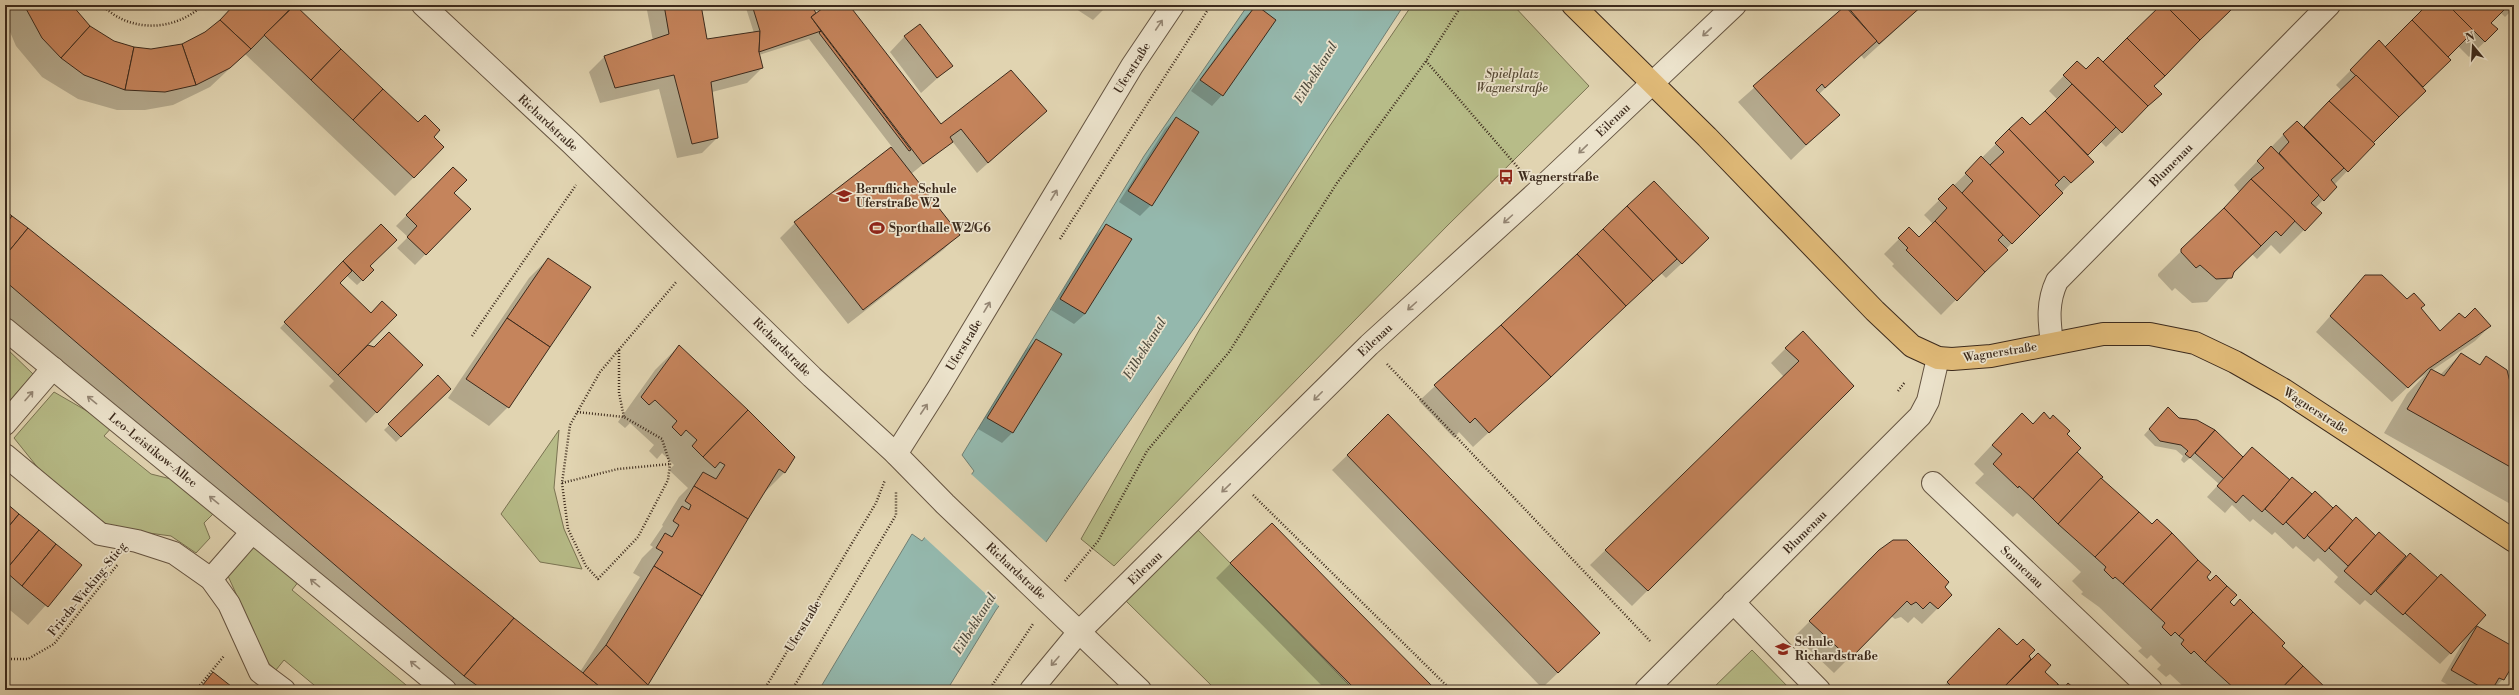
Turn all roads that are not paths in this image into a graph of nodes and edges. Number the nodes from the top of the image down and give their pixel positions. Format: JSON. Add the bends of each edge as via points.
{"nodes":[{"id":1,"x":423,"y":5,"type":"edge"},
{"id":2,"x":1173,"y":5,"type":"edge"},
{"id":3,"x":1573,"y":5,"type":"edge"},
{"id":4,"x":1735,"y":5,"type":"edge"},
{"id":5,"x":2329,"y":5,"type":"edge"},
{"id":6,"x":1652,"y":83,"type":"junction"},
{"id":7,"x":5,"y":329,"type":"edge"},
{"id":8,"x":2052,"y":343,"type":"junction"},
{"id":9,"x":1938,"y":358,"type":"junction"},
{"id":10,"x":53,"y":368,"type":"junction"},
{"id":11,"x":5,"y":424,"type":"edge"},
{"id":12,"x":896,"y":454,"type":"junction"},
{"id":13,"x":5,"y":455,"type":"edge"},
{"id":14,"x":1933,"y":483,"type":"dead end"},
{"id":15,"x":252,"y":532,"type":"junction"},
{"id":16,"x":2514,"y":541,"type":"edge"},
{"id":17,"x":211,"y":579,"type":"junction"},
{"id":18,"x":1733,"y":602,"type":"junction"},
{"id":19,"x":1079,"y":632,"type":"junction"},
{"id":20,"x":284,"y":690,"type":"edge"},
{"id":21,"x":445,"y":690,"type":"edge"},
{"id":22,"x":1031,"y":690,"type":"edge"},
{"id":23,"x":1140,"y":690,"type":"edge"},
{"id":24,"x":1646,"y":690,"type":"edge"},
{"id":25,"x":1819,"y":690,"type":"edge"},
{"id":26,"x":2150,"y":690,"type":"edge"}],
"edges":[{"from":1,"to":12,"type":"street","name":"Richardstraße"},
{"from":12,"to":2,"type":"street","name":"Uferstraße","one_way":true,"via":[[1132,66]]},
{"from":3,"to":6,"type":"main road","name":"Wagnerstraße"},
{"from":4,"to":6,"type":"street","name":"Eilenau","one_way":true},
{"from":5,"to":8,"type":"street","name":"Blumenau","via":[[2057,281],[2049,308]]},
{"from":6,"to":9,"type":"main road","name":"Wagnerstraße","via":[[1904,340]]},
{"from":6,"to":19,"type":"street","name":"Eilenau","one_way":true,"via":[[1369,345]]},
{"from":7,"to":10,"type":"street","name":"Leo-Leistikow-Allee"},
{"from":8,"to":9,"type":"main road","name":"Wagnerstraße","via":[[1977,358]]},
{"from":8,"to":16,"type":"main road","name":"Wagnerstraße","via":[[2103,334],[2127,333],[2150,334],[2195,343],[2284,390]]},
{"from":9,"to":18,"type":"street","name":"Blumenau","via":[[1928,401],[1920,416]]},
{"from":11,"to":10,"type":"street","one_way":true},
{"from":15,"to":10,"type":"street","name":"Leo-Leistikow-Allee","one_way":true},
{"from":12,"to":19,"type":"street","name":"Richardstraße"},
{"from":13,"to":17,"type":"street","via":[[100,534],[137,541],[174,553]]},
{"from":14,"to":26,"type":"street","name":"Sonnenau"},
{"from":15,"to":17,"type":"street"},
{"from":21,"to":15,"type":"street","name":"Leo-Leistikow-Allee","one_way":true},
{"from":17,"to":20,"type":"street","via":[[229,604],[260,672]]},
{"from":18,"to":24,"type":"street","name":"Blumenau"},
{"from":18,"to":25,"type":"street"},
{"from":19,"to":22,"type":"street","name":"Eilenau","one_way":true},
{"from":19,"to":23,"type":"street","name":"Richardstraße"}]}
